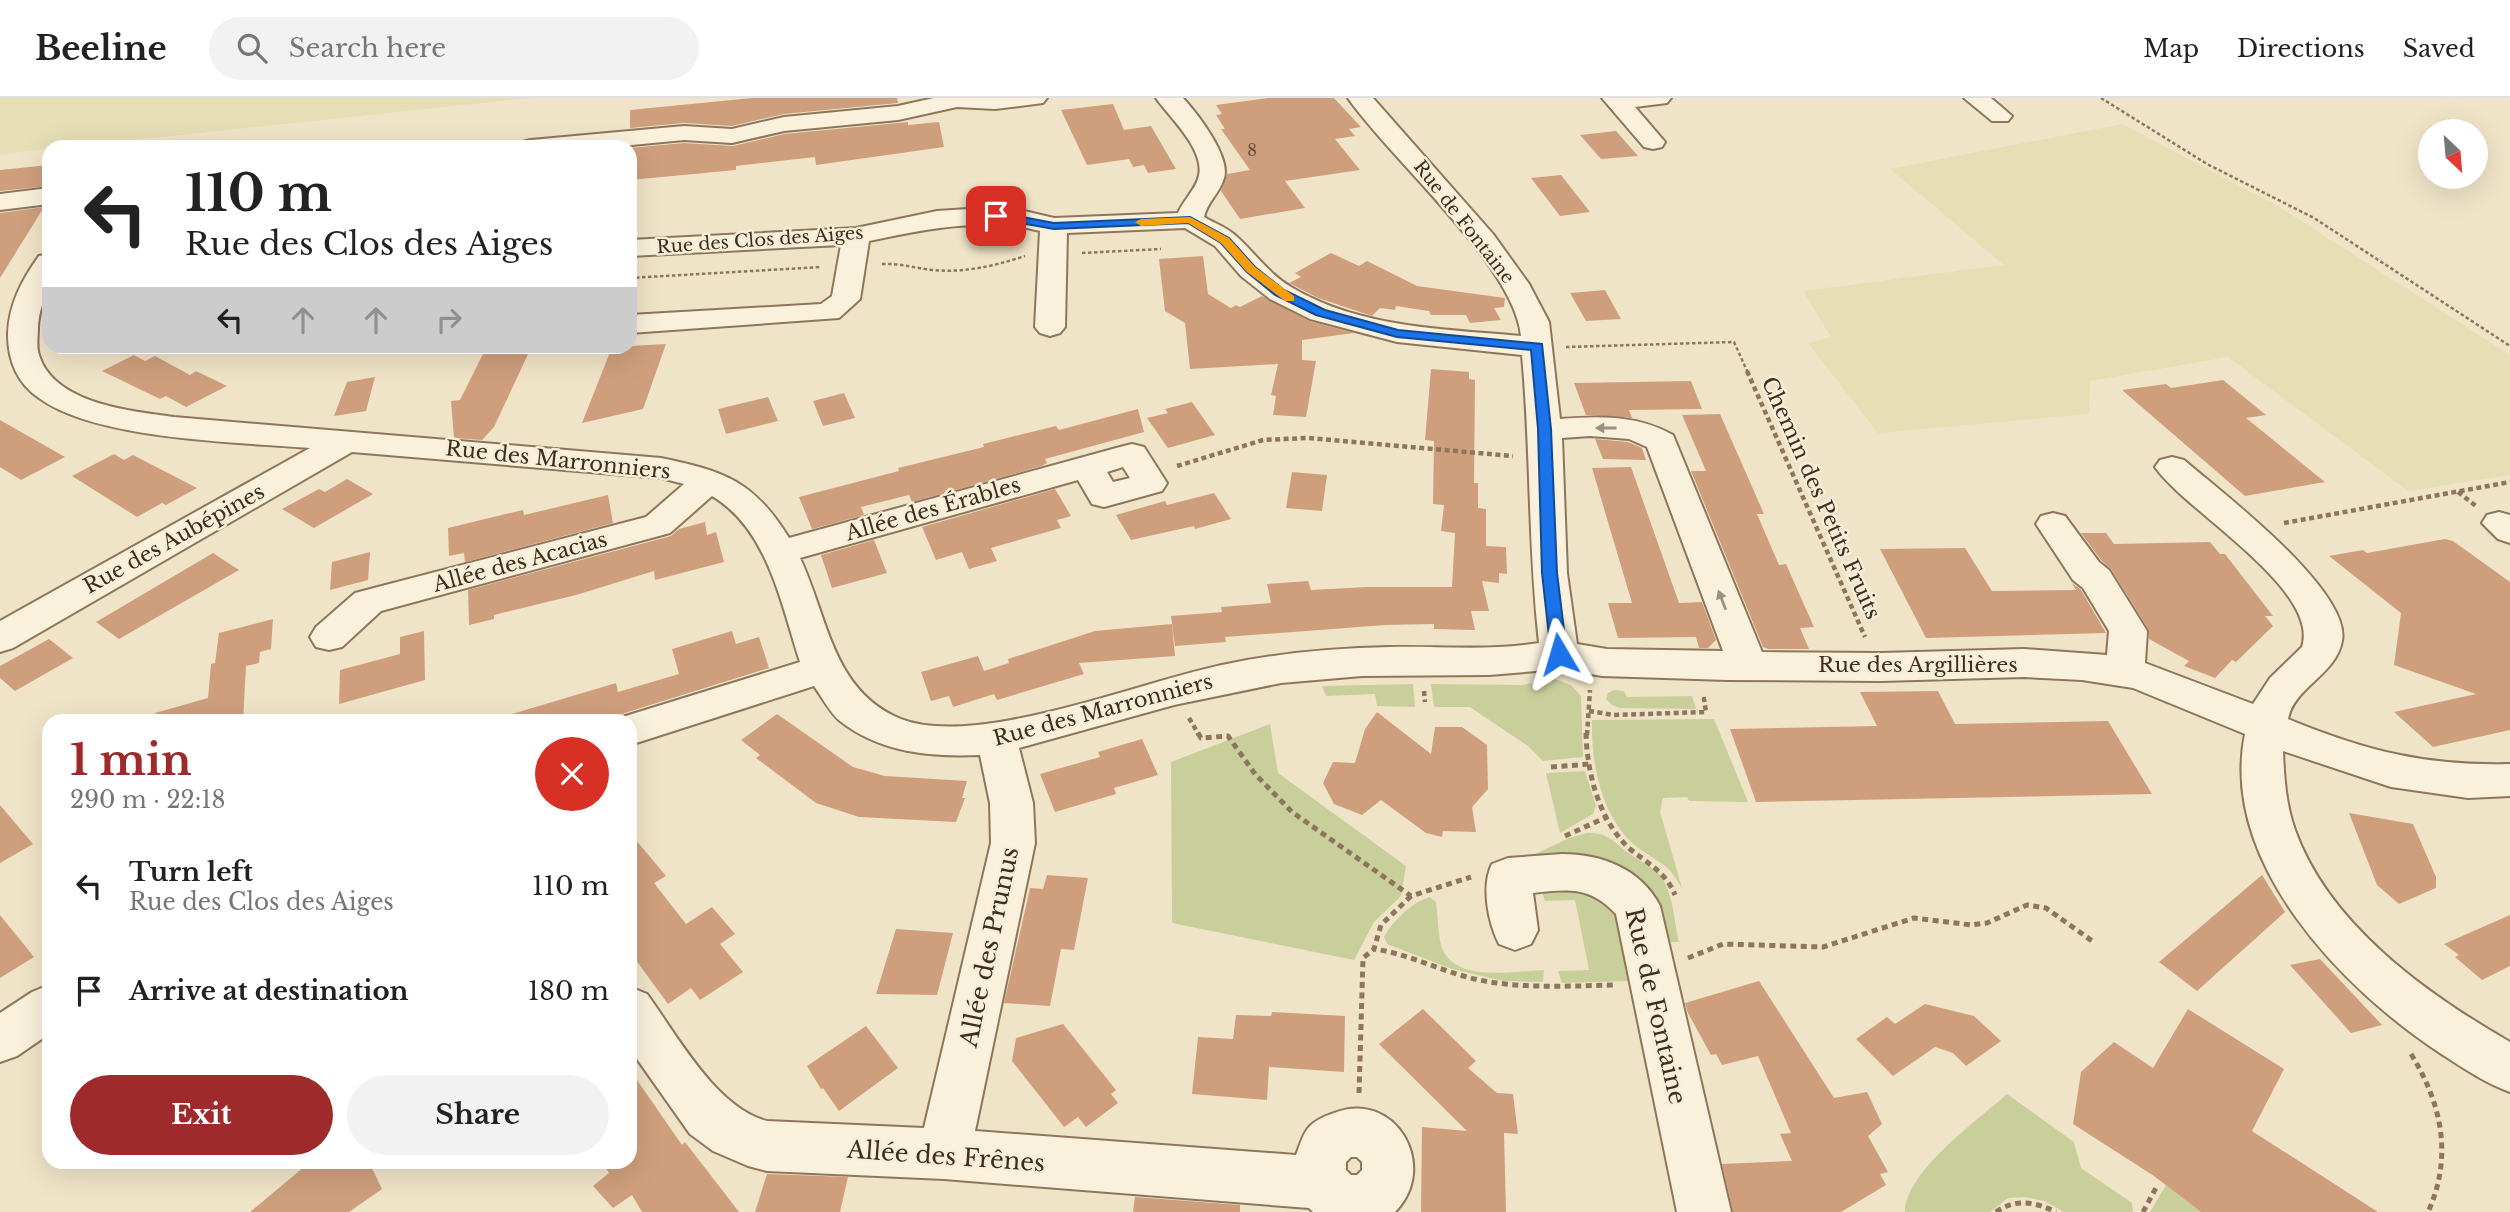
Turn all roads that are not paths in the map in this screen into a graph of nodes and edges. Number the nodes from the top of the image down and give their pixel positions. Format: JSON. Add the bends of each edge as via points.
{"nodes":[{"id":1,"x":1035,"y":98,"type":"edge"},
{"id":2,"x":1173,"y":98,"type":"edge"},
{"id":3,"x":1360,"y":98,"type":"edge"},
{"id":4,"x":1660,"y":98,"type":"edge"},
{"id":5,"x":1976,"y":98,"type":"edge"},
{"id":6,"x":1616,"y":100,"type":"edge"},
{"id":7,"x":2000,"y":116,"type":"dead end"},
{"id":8,"x":608,"y":140,"type":"edge"},
{"id":9,"x":1653,"y":142,"type":"dead end"},
{"id":10,"x":42,"y":197,"type":"edge"},
{"id":11,"x":0,"y":202,"type":"edge"},
{"id":12,"x":1190,"y":220,"type":"junction"},
{"id":13,"x":1054,"y":226,"type":"junction"},
{"id":14,"x":856,"y":236,"type":"junction"},
{"id":15,"x":637,"y":248,"type":"edge"},
{"id":16,"x":42,"y":273,"type":"edge"},
{"id":17,"x":637,"y":324,"type":"edge"},
{"id":18,"x":15,"y":327,"type":"edge"},
{"id":19,"x":1051,"y":327,"type":"dead end"},
{"id":20,"x":1537,"y":347,"type":"junction"},
{"id":21,"x":347,"y":441,"type":"junction"},
{"id":22,"x":1545,"y":444,"type":"junction"},
{"id":23,"x":2172,"y":467,"type":"dead end"},
{"id":24,"x":1146,"y":476,"type":"road end"},
{"id":25,"x":708,"y":481,"type":"junction"},
{"id":26,"x":2053,"y":524,"type":"dead end"},
{"id":27,"x":780,"y":552,"type":"junction"},
{"id":28,"x":329,"y":637,"type":"dead end"},
{"id":29,"x":0,"y":638,"type":"edge"},
{"id":30,"x":1559,"y":654,"type":"junction"},
{"id":31,"x":1747,"y":664,"type":"junction"},
{"id":32,"x":822,"y":669,"type":"junction"},
{"id":33,"x":2125,"y":672,"type":"junction"},
{"id":34,"x":2266,"y":727,"type":"junction"},
{"id":35,"x":637,"y":728,"type":"edge"},
{"id":36,"x":996,"y":740,"type":"junction"},
{"id":37,"x":2510,"y":780,"type":"edge"},
{"id":38,"x":1515,"y":930,"type":"dead end"},
{"id":39,"x":42,"y":1012,"type":"edge"},
{"id":40,"x":637,"y":1019,"type":"edge"},
{"id":41,"x":0,"y":1040,"type":"edge"},
{"id":42,"x":2510,"y":1069,"type":"edge"},
{"id":43,"x":1358,"y":1133,"type":"road end"},
{"id":44,"x":944,"y":1154,"type":"junction"},
{"id":45,"x":1704,"y":1212,"type":"edge"}],
"edges":[{"from":1,"to":8,"type":"street","via":[[940,102],[898,113],[803,121],[732,136],[684,133]]},
{"from":2,"to":12,"type":"street","via":[[1213,170]]},
{"from":3,"to":20,"type":"street","name":"Rue de Fontaine","via":[[1472,226],[1515,284],[1534,322]]},
{"from":4,"to":6,"type":"street"},
{"from":5,"to":7,"type":"street"},
{"from":6,"to":9,"type":"street"},
{"from":10,"to":11,"type":"street"},
{"from":12,"to":13,"type":"street","name":"Rue des Clos des Aiges"},
{"from":12,"to":20,"type":"street","via":[[1225,240],[1273,288],[1320,313],[1397,333]]},
{"from":13,"to":14,"type":"street","name":"Rue des Clos des Aiges","via":[[1020,218],[977,216],[937,219]]},
{"from":13,"to":19,"type":"street"},
{"from":14,"to":15,"type":"street","name":"Rue des Clos des Aiges"},
{"from":14,"to":17,"type":"street","via":[[846,299],[829,312]]},
{"from":16,"to":18,"type":"street"},
{"from":18,"to":21,"type":"street","name":"Rue des Marronniers","via":[[27,370],[39,385],[63,401],[95,413],[174,427]]},
{"from":20,"to":22,"type":"street","name":"Rue de Fontaine"},
{"from":21,"to":25,"type":"street","name":"Rue des Marronniers","via":[[604,461],[662,468]]},
{"from":21,"to":29,"type":"street","name":"Rue des Aubépines"},
{"from":22,"to":30,"type":"street","name":"Rue de Fontaine","via":[[1549,573]]},
{"from":31,"to":22,"type":"street","one_way":true,"via":[[1661,442],[1636,429]]},
{"from":23,"to":34,"type":"street","via":[[2298,583],[2311,597],[2324,628],[2326,640],[2317,658],[2279,694]]},
{"from":24,"to":27,"type":"street","name":"Allée des Érables","via":[[1132,454]]},
{"from":25,"to":27,"type":"street","name":"Rue des Marronniers","via":[[747,504],[767,526]]},
{"from":25,"to":28,"type":"street","name":"Allée des Acacias","via":[[658,525],[369,602]]},
{"from":26,"to":33,"type":"street","via":[[2096,579],[2128,631]]},
{"from":27,"to":32,"type":"street","name":"Rue des Marronniers"},
{"from":30,"to":31,"type":"street","name":"Rue des Argillières","via":[[1612,662]]},
{"from":30,"to":36,"type":"street","name":"Rue des Marronniers","via":[[1274,668],[1173,690]]},
{"from":31,"to":33,"type":"street","name":"Rue des Argillières","via":[[2050,665]]},
{"from":32,"to":35,"type":"street"},
{"from":32,"to":36,"type":"street","name":"Rue des Marronniers","via":[[844,701],[902,735],[944,742]]},
{"from":33,"to":34,"type":"street","name":"Rue des Argillières"},
{"from":34,"to":37,"type":"street","name":"Rue des Argillières","via":[[2382,771],[2431,780]]},
{"from":34,"to":42,"type":"street","via":[[2261,774],[2265,805],[2289,867],[2375,974],[2423,1013]]},
{"from":36,"to":44,"type":"street","name":"Allée des Prunus","via":[[1010,784],[1013,843]]},
{"from":38,"to":45,"type":"street","name":"Rue de Fontaine","via":[[1508,877],[1588,872],[1626,891],[1637,906]]},
{"from":39,"to":41,"type":"street"},
{"from":40,"to":44,"type":"street","name":"Allée des Frênes","via":[[701,1111],[744,1140],[767,1146]]},
{"from":43,"to":44,"type":"street","name":"Allée des Frênes","via":[[1336,1136],[1321,1151],[1318,1161],[1323,1183]]}]}
